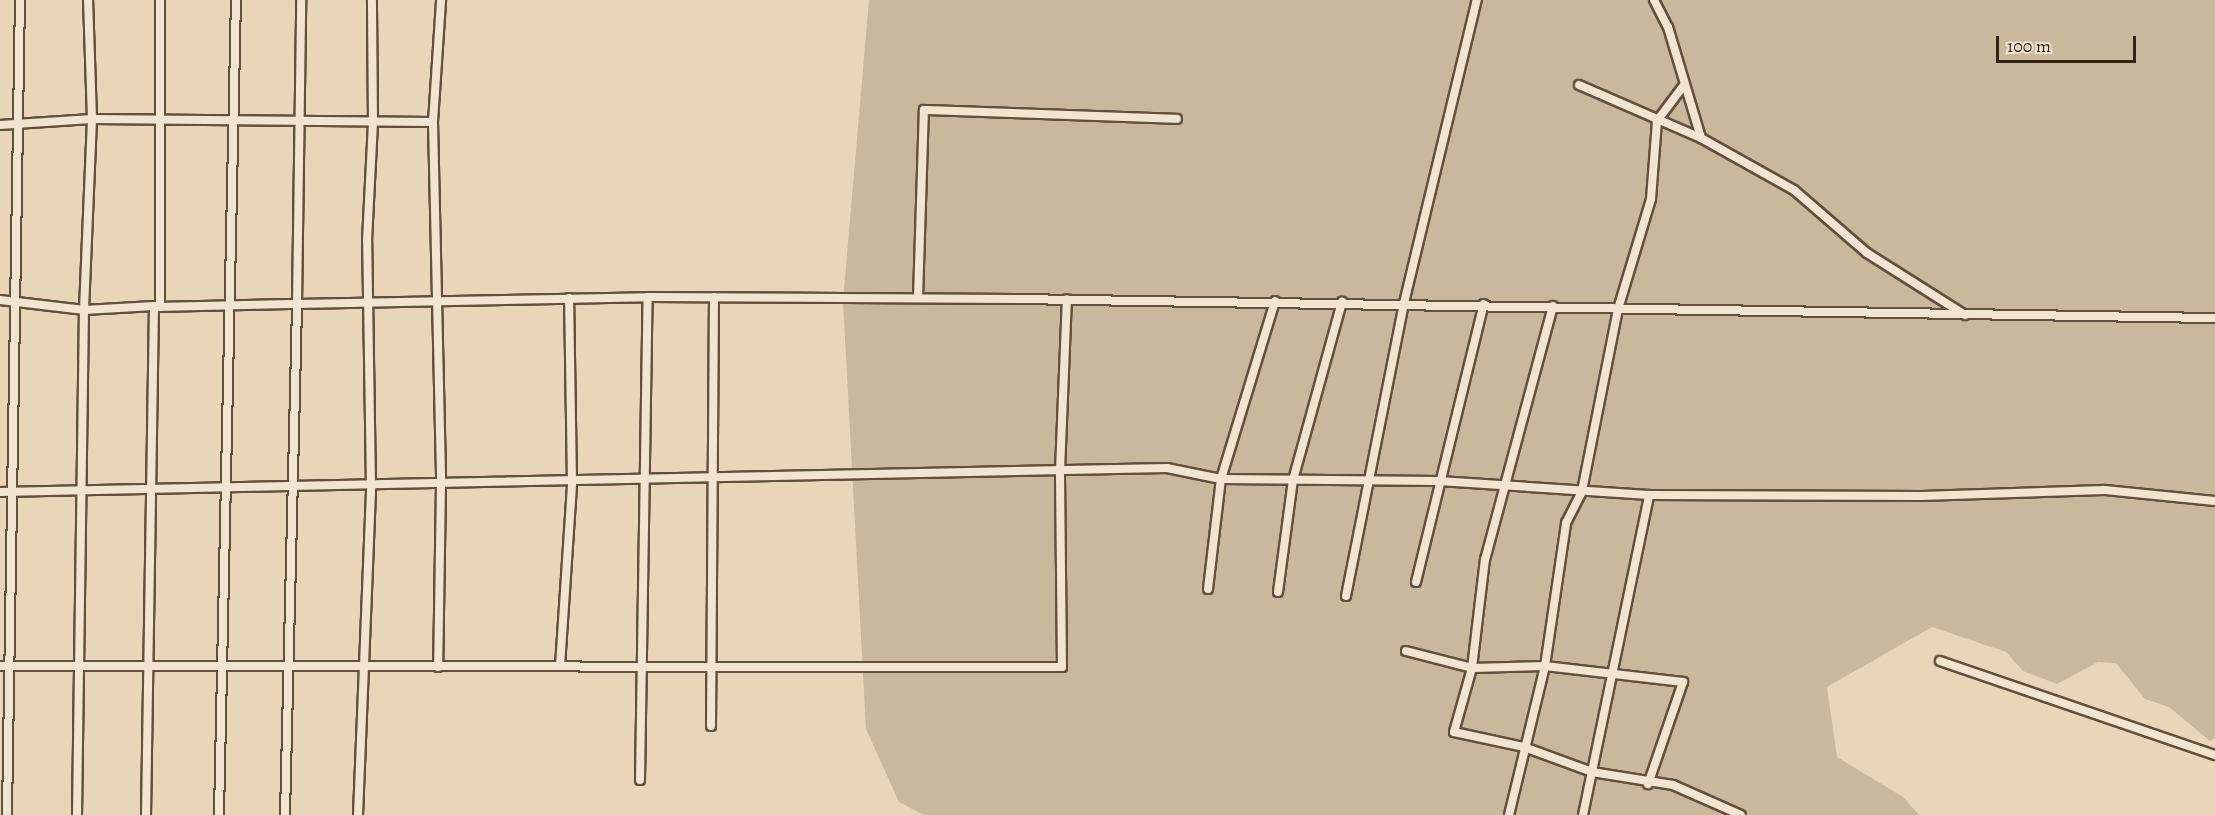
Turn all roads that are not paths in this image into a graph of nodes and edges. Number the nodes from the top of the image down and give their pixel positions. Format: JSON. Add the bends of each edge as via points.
{"nodes":[{"id":1,"x":20,"y":0,"type":"edge"},
{"id":2,"x":88,"y":0,"type":"edge"},
{"id":3,"x":160,"y":0,"type":"edge"},
{"id":4,"x":236,"y":0,"type":"edge"},
{"id":5,"x":301,"y":0,"type":"edge"},
{"id":6,"x":372,"y":0,"type":"edge"},
{"id":7,"x":441,"y":0,"type":"edge"},
{"id":8,"x":1477,"y":0,"type":"edge"},
{"id":9,"x":1654,"y":0,"type":"edge"},
{"id":10,"x":1579,"y":85,"type":"dead end"},
{"id":11,"x":1684,"y":85,"type":"junction"},
{"id":12,"x":92,"y":119,"type":"junction"},
{"id":13,"x":161,"y":119,"type":"junction"},
{"id":14,"x":1177,"y":119,"type":"dead end"},
{"id":15,"x":234,"y":120,"type":"junction"},
{"id":16,"x":302,"y":121,"type":"junction"},
{"id":17,"x":1657,"y":121,"type":"junction"},
{"id":18,"x":374,"y":122,"type":"junction"},
{"id":19,"x":433,"y":122,"type":"junction"},
{"id":20,"x":20,"y":123,"type":"junction"},
{"id":21,"x":0,"y":125,"type":"edge"},
{"id":22,"x":1701,"y":138,"type":"junction"},
{"id":23,"x":648,"y":297,"type":"junction"},
{"id":24,"x":714,"y":297,"type":"junction"},
{"id":25,"x":569,"y":298,"type":"junction"},
{"id":26,"x":918,"y":298,"type":"junction"},
{"id":27,"x":12,"y":299,"type":"junction"},
{"id":28,"x":1067,"y":299,"type":"junction"},
{"id":29,"x":0,"y":300,"type":"edge"},
{"id":30,"x":229,"y":302,"type":"junction"},
{"id":31,"x":438,"y":302,"type":"junction"},
{"id":32,"x":1275,"y":302,"type":"junction"},
{"id":33,"x":1342,"y":302,"type":"junction"},
{"id":34,"x":369,"y":303,"type":"junction"},
{"id":35,"x":1404,"y":303,"type":"junction"},
{"id":36,"x":297,"y":304,"type":"junction"},
{"id":37,"x":1484,"y":304,"type":"junction"},
{"id":38,"x":1552,"y":306,"type":"junction"},
{"id":39,"x":157,"y":307,"type":"junction"},
{"id":40,"x":1618,"y":309,"type":"junction"},
{"id":41,"x":84,"y":310,"type":"junction"},
{"id":42,"x":1966,"y":315,"type":"junction"},
{"id":43,"x":2215,"y":318,"type":"edge"},
{"id":44,"x":1060,"y":471,"type":"junction"},
{"id":45,"x":1221,"y":479,"type":"junction"},
{"id":46,"x":1293,"y":480,"type":"junction"},
{"id":47,"x":716,"y":481,"type":"junction"},
{"id":48,"x":1439,"y":481,"type":"junction"},
{"id":49,"x":642,"y":483,"type":"junction"},
{"id":50,"x":1365,"y":483,"type":"junction"},
{"id":51,"x":572,"y":484,"type":"junction"},
{"id":52,"x":441,"y":485,"type":"junction"},
{"id":53,"x":371,"y":486,"type":"junction"},
{"id":54,"x":1508,"y":486,"type":"junction"},
{"id":55,"x":294,"y":487,"type":"junction"},
{"id":56,"x":83,"y":488,"type":"junction"},
{"id":57,"x":151,"y":488,"type":"junction"},
{"id":58,"x":223,"y":488,"type":"junction"},
{"id":59,"x":1582,"y":491,"type":"junction"},
{"id":60,"x":4,"y":492,"type":"edge"},
{"id":61,"x":1649,"y":495,"type":"junction"},
{"id":62,"x":2215,"y":501,"type":"edge"},
{"id":63,"x":1416,"y":582,"type":"dead end"},
{"id":64,"x":1208,"y":589,"type":"dead end"},
{"id":65,"x":1278,"y":592,"type":"dead end"},
{"id":66,"x":1346,"y":596,"type":"dead end"},
{"id":67,"x":1406,"y":651,"type":"dead end"},
{"id":68,"x":1940,"y":661,"type":"dead end"},
{"id":69,"x":149,"y":664,"type":"junction"},
{"id":70,"x":0,"y":666,"type":"edge"},
{"id":71,"x":79,"y":666,"type":"junction"},
{"id":72,"x":560,"y":666,"type":"junction"},
{"id":73,"x":642,"y":666,"type":"junction"},
{"id":74,"x":1545,"y":666,"type":"junction"},
{"id":75,"x":12,"y":667,"type":"junction"},
{"id":76,"x":226,"y":667,"type":"junction"},
{"id":77,"x":438,"y":667,"type":"junction"},
{"id":78,"x":712,"y":667,"type":"junction"},
{"id":79,"x":363,"y":668,"type":"junction"},
{"id":80,"x":1472,"y":668,"type":"junction"},
{"id":81,"x":292,"y":669,"type":"junction"},
{"id":82,"x":1610,"y":673,"type":"junction"},
{"id":83,"x":711,"y":726,"type":"dead end"},
{"id":84,"x":1524,"y":747,"type":"junction"},
{"id":85,"x":2215,"y":754,"type":"edge"},
{"id":86,"x":1592,"y":772,"type":"junction"},
{"id":87,"x":640,"y":780,"type":"dead end"},
{"id":88,"x":1648,"y":784,"type":"junction"},
{"id":89,"x":7,"y":815,"type":"edge"},
{"id":90,"x":77,"y":815,"type":"edge"},
{"id":91,"x":146,"y":815,"type":"edge"},
{"id":92,"x":219,"y":815,"type":"edge"},
{"id":93,"x":285,"y":815,"type":"edge"},
{"id":94,"x":358,"y":815,"type":"edge"},
{"id":95,"x":1509,"y":815,"type":"edge"},
{"id":96,"x":1583,"y":815,"type":"edge"},
{"id":97,"x":1742,"y":815,"type":"edge"}],
"edges":[{"from":1,"to":20,"type":"street"},
{"from":2,"to":12,"type":"street"},
{"from":3,"to":13,"type":"street"},
{"from":4,"to":15,"type":"street"},
{"from":5,"to":16,"type":"street"},
{"from":6,"to":18,"type":"street"},
{"from":7,"to":19,"type":"street"},
{"from":8,"to":35,"type":"street"},
{"from":9,"to":11,"type":"street"},
{"from":10,"to":17,"type":"street"},
{"from":11,"to":17,"type":"street"},
{"from":11,"to":22,"type":"street"},
{"from":12,"to":13,"type":"street"},
{"from":12,"to":20,"type":"street"},
{"from":12,"to":41,"type":"street"},
{"from":13,"to":15,"type":"street"},
{"from":13,"to":39,"type":"street"},
{"from":14,"to":26,"type":"street","via":[[924,110]]},
{"from":15,"to":16,"type":"street"},
{"from":15,"to":30,"type":"street"},
{"from":16,"to":18,"type":"street"},
{"from":16,"to":36,"type":"street"},
{"from":17,"to":22,"type":"street"},
{"from":17,"to":40,"type":"street","via":[[1651,199]]},
{"from":18,"to":19,"type":"street"},
{"from":18,"to":34,"type":"street"},
{"from":19,"to":31,"type":"street"},
{"from":20,"to":21,"type":"street"},
{"from":20,"to":27,"type":"street"},
{"from":22,"to":42,"type":"street","via":[[1794,190],[1867,252]]},
{"from":23,"to":24,"type":"street"},
{"from":23,"to":25,"type":"street"},
{"from":23,"to":49,"type":"street"},
{"from":24,"to":26,"type":"street"},
{"from":24,"to":47,"type":"street"},
{"from":25,"to":31,"type":"street"},
{"from":25,"to":51,"type":"street"},
{"from":26,"to":28,"type":"street"},
{"from":27,"to":29,"type":"street"},
{"from":27,"to":41,"type":"street"},
{"from":27,"to":60,"type":"street"},
{"from":28,"to":32,"type":"street"},
{"from":28,"to":44,"type":"street"},
{"from":30,"to":36,"type":"street"},
{"from":30,"to":39,"type":"street"},
{"from":30,"to":58,"type":"street"},
{"from":31,"to":34,"type":"street"},
{"from":31,"to":52,"type":"street"},
{"from":32,"to":33,"type":"street"},
{"from":32,"to":45,"type":"street"},
{"from":33,"to":35,"type":"street"},
{"from":33,"to":46,"type":"street"},
{"from":34,"to":36,"type":"street"},
{"from":34,"to":53,"type":"street"},
{"from":35,"to":37,"type":"street"},
{"from":35,"to":50,"type":"street"},
{"from":36,"to":55,"type":"street"},
{"from":37,"to":38,"type":"street"},
{"from":37,"to":48,"type":"street"},
{"from":38,"to":40,"type":"street"},
{"from":38,"to":54,"type":"street"},
{"from":39,"to":41,"type":"street"},
{"from":39,"to":57,"type":"street"},
{"from":40,"to":42,"type":"street"},
{"from":40,"to":59,"type":"street"},
{"from":41,"to":56,"type":"street"},
{"from":42,"to":43,"type":"street"},
{"from":44,"to":45,"type":"street","via":[[1167,468]]},
{"from":44,"to":47,"type":"street"},
{"from":44,"to":78,"type":"street","via":[[1062,667]]},
{"from":45,"to":46,"type":"street"},
{"from":45,"to":64,"type":"street"},
{"from":46,"to":50,"type":"street"},
{"from":46,"to":65,"type":"street"},
{"from":47,"to":49,"type":"street"},
{"from":47,"to":78,"type":"street"},
{"from":48,"to":50,"type":"street"},
{"from":48,"to":54,"type":"street"},
{"from":48,"to":63,"type":"street"},
{"from":49,"to":51,"type":"street"},
{"from":49,"to":73,"type":"street"},
{"from":50,"to":66,"type":"street"},
{"from":51,"to":52,"type":"street"},
{"from":51,"to":72,"type":"street"},
{"from":52,"to":53,"type":"street"},
{"from":52,"to":77,"type":"street"},
{"from":53,"to":55,"type":"street"},
{"from":53,"to":79,"type":"street"},
{"from":54,"to":59,"type":"street"},
{"from":54,"to":80,"type":"street","via":[[1485,560]]},
{"from":55,"to":58,"type":"street"},
{"from":55,"to":81,"type":"street"},
{"from":56,"to":57,"type":"street"},
{"from":56,"to":60,"type":"street"},
{"from":56,"to":71,"type":"street"},
{"from":57,"to":58,"type":"street"},
{"from":57,"to":69,"type":"street"},
{"from":58,"to":76,"type":"street"},
{"from":59,"to":61,"type":"street"},
{"from":59,"to":74,"type":"street","via":[[1566,523]]},
{"from":60,"to":75,"type":"street"},
{"from":61,"to":62,"type":"street","via":[[1921,496],[2103,490]]},
{"from":61,"to":82,"type":"street"},
{"from":67,"to":80,"type":"street"},
{"from":68,"to":85,"type":"street"},
{"from":69,"to":71,"type":"street"},
{"from":69,"to":76,"type":"street"},
{"from":69,"to":91,"type":"street"},
{"from":70,"to":75,"type":"street"},
{"from":71,"to":75,"type":"street"},
{"from":71,"to":90,"type":"street"},
{"from":72,"to":73,"type":"street"},
{"from":72,"to":77,"type":"street"},
{"from":73,"to":78,"type":"street"},
{"from":73,"to":87,"type":"street"},
{"from":74,"to":80,"type":"street"},
{"from":74,"to":82,"type":"street"},
{"from":74,"to":84,"type":"street"},
{"from":75,"to":89,"type":"street"},
{"from":76,"to":81,"type":"street"},
{"from":76,"to":92,"type":"street"},
{"from":77,"to":79,"type":"street"},
{"from":78,"to":83,"type":"street"},
{"from":79,"to":81,"type":"street"},
{"from":79,"to":94,"type":"street"},
{"from":80,"to":84,"type":"street","via":[[1454,732]]},
{"from":81,"to":93,"type":"street"},
{"from":82,"to":86,"type":"street"},
{"from":82,"to":88,"type":"street","via":[[1683,682]]},
{"from":84,"to":86,"type":"street"},
{"from":84,"to":95,"type":"street"},
{"from":86,"to":88,"type":"street"},
{"from":86,"to":96,"type":"street"},
{"from":88,"to":97,"type":"street","via":[[1673,785]]}]}
